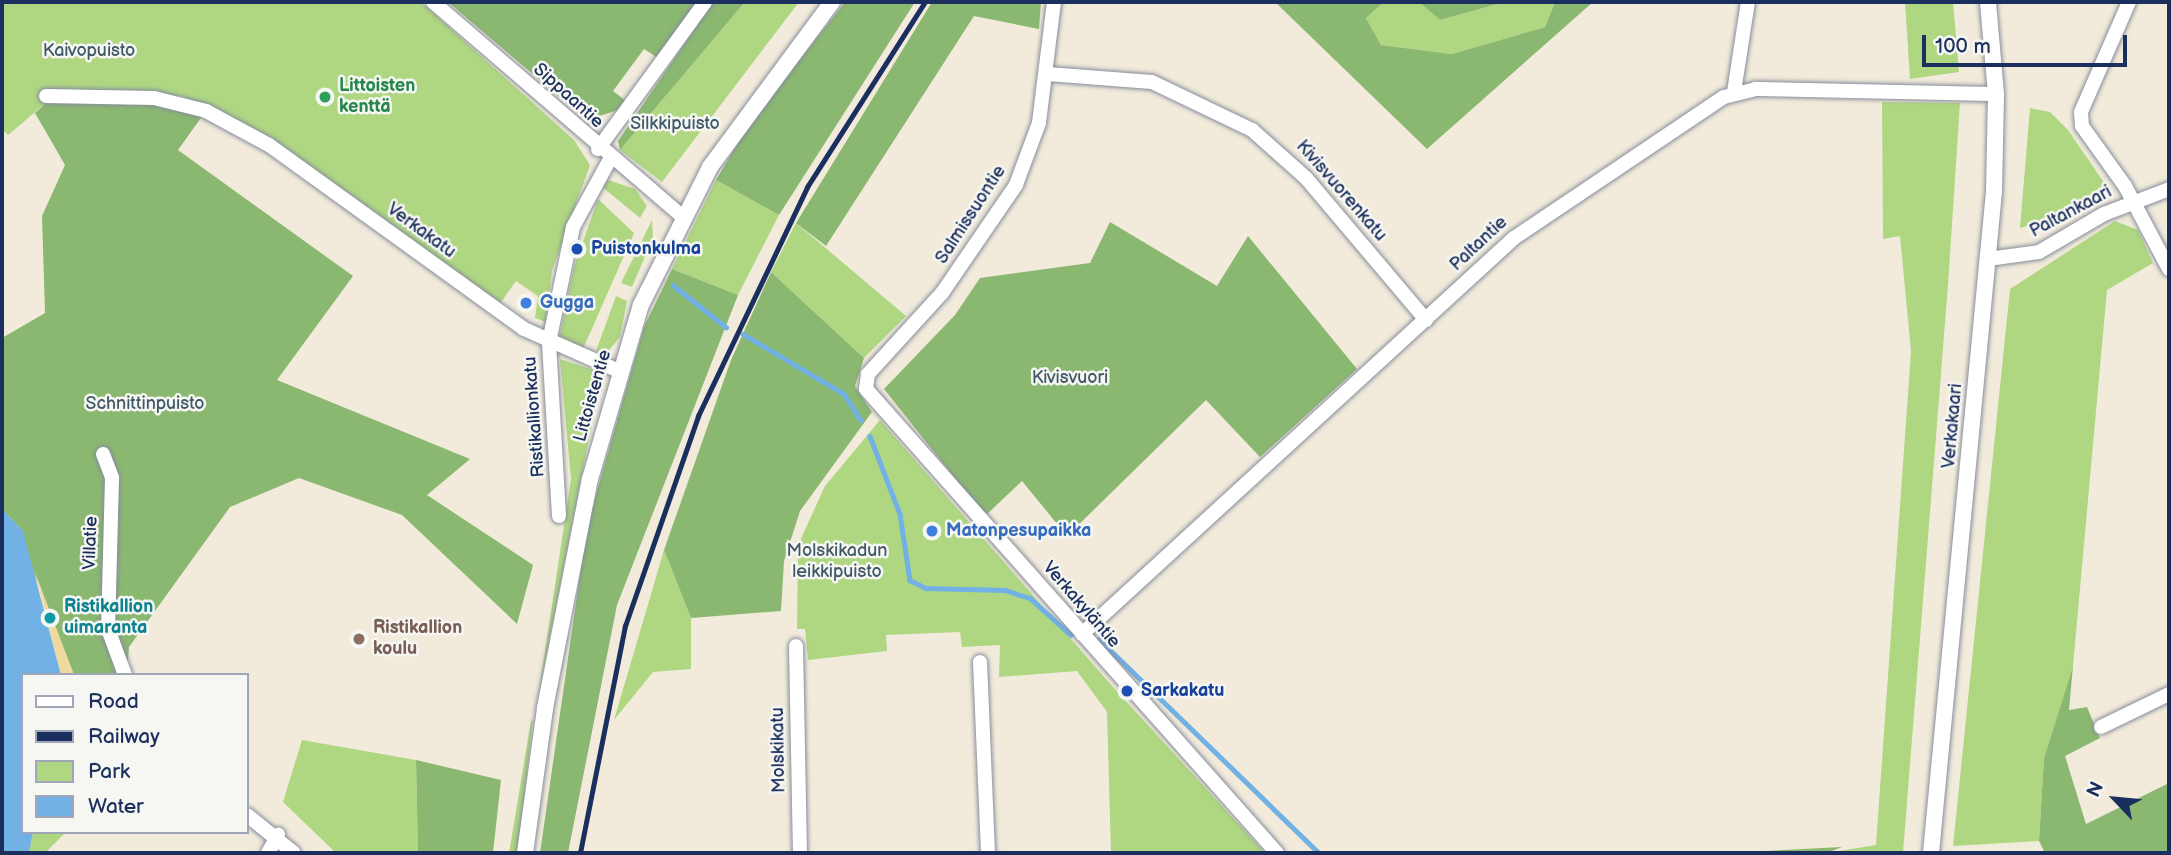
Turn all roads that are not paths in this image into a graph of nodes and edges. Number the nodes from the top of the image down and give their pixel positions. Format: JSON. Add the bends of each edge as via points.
{"nodes":[{"id":1,"x":433,"y":2,"type":"edge"},
{"id":2,"x":705,"y":2,"type":"edge"},
{"id":3,"x":832,"y":2,"type":"edge"},
{"id":4,"x":1054,"y":2,"type":"edge"},
{"id":5,"x":1748,"y":2,"type":"edge"},
{"id":6,"x":1988,"y":2,"type":"edge"},
{"id":7,"x":2129,"y":2,"type":"edge"},
{"id":8,"x":1048,"y":74,"type":"junction"},
{"id":9,"x":1734,"y":92,"type":"junction"},
{"id":10,"x":1996,"y":93,"type":"junction"},
{"id":11,"x":46,"y":96,"type":"dead end"},
{"id":12,"x":604,"y":154,"type":"junction"},
{"id":13,"x":2169,"y":189,"type":"edge"},
{"id":14,"x":2132,"y":202,"type":"junction"},
{"id":15,"x":681,"y":215,"type":"junction"},
{"id":16,"x":1987,"y":259,"type":"junction"},
{"id":17,"x":2169,"y":269,"type":"edge"},
{"id":18,"x":1426,"y":320,"type":"junction"},
{"id":19,"x":549,"y":342,"type":"junction"},
{"id":20,"x":619,"y":371,"type":"junction"},
{"id":21,"x":866,"y":379,"type":"joint"},
{"id":22,"x":103,"y":454,"type":"dead end"},
{"id":23,"x":559,"y":516,"type":"dead end"},
{"id":24,"x":1082,"y":634,"type":"junction"},
{"id":25,"x":796,"y":646,"type":"dead end"},
{"id":26,"x":980,"y":662,"type":"dead end"},
{"id":27,"x":124,"y":673,"type":"edge"},
{"id":28,"x":2169,"y":694,"type":"edge"},
{"id":29,"x":2101,"y":727,"type":"dead end"},
{"id":30,"x":248,"y":816,"type":"edge"},
{"id":31,"x":278,"y":835,"type":"junction"},
{"id":32,"x":268,"y":853,"type":"edge"},
{"id":33,"x":294,"y":853,"type":"edge"},
{"id":34,"x":525,"y":853,"type":"edge"},
{"id":35,"x":800,"y":853,"type":"edge"},
{"id":36,"x":988,"y":853,"type":"edge"},
{"id":37,"x":1277,"y":853,"type":"edge"},
{"id":38,"x":1931,"y":853,"type":"edge"}],
"edges":[{"from":1,"to":12,"type":"street","name":"Sippaantie"},
{"from":2,"to":12,"type":"street","name":"Ristikallionkatu"},
{"from":3,"to":15,"type":"street","name":"Littoistentie","via":[[759,93]]},
{"from":4,"to":8,"type":"street","name":"Salmissuontie"},
{"from":5,"to":9,"type":"street"},
{"from":6,"to":10,"type":"street","name":"Verkakaari"},
{"from":7,"to":14,"type":"street","via":[[2081,119]]},
{"from":8,"to":18,"type":"street","name":"Kivisvuorenkatu","via":[[1152,82],[1237,120],[1306,178]]},
{"from":8,"to":21,"type":"street","name":"Salmissuontie","via":[[1033,144],[1003,208],[942,293]]},
{"from":9,"to":10,"type":"street"},
{"from":9,"to":18,"type":"street","name":"Paltantie","via":[[1535,220]]},
{"from":10,"to":16,"type":"street","name":"Verkakaari"},
{"from":11,"to":19,"type":"street","name":"Verkakatu","via":[[154,98],[206,111],[269,145]]},
{"from":12,"to":15,"type":"street","name":"Sippaantie"},
{"from":12,"to":19,"type":"street","name":"Ristikallionkatu","via":[[573,227]]},
{"from":13,"to":14,"type":"street","name":"Paltankaari"},
{"from":14,"to":16,"type":"street","name":"Paltankaari","via":[[2039,252]]},
{"from":14,"to":17,"type":"street"},
{"from":15,"to":20,"type":"street","name":"Littoistentie"},
{"from":16,"to":38,"type":"street","name":"Verkakaari"},
{"from":18,"to":24,"type":"street","name":"Paltantie"},
{"from":19,"to":20,"type":"street","name":"Verkakatu"},
{"from":19,"to":23,"type":"street","name":"Ristikallionkatu"},
{"from":20,"to":34,"type":"street","name":"Littoistentie","via":[[590,479],[545,708]]},
{"from":21,"to":24,"type":"street","name":"Verkakyläntie","via":[[871,398]]},
{"from":22,"to":27,"type":"street","name":"Villatie","via":[[112,478],[108,629]]},
{"from":24,"to":37,"type":"street","name":"Verkakyläntie"},
{"from":25,"to":35,"type":"street","name":"Molskikatu"},
{"from":26,"to":36,"type":"street"},
{"from":28,"to":29,"type":"street"},
{"from":30,"to":31,"type":"street"},
{"from":31,"to":32,"type":"street"},
{"from":31,"to":33,"type":"street"}]}
